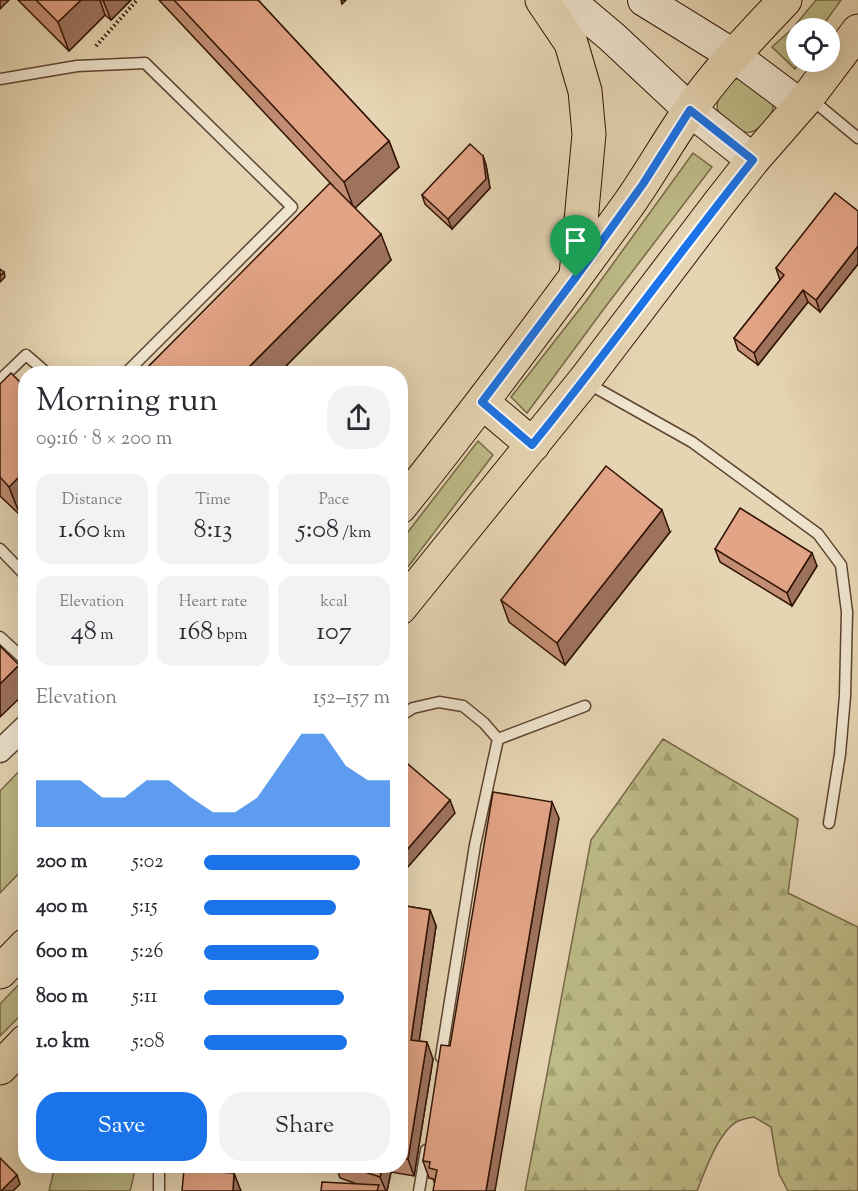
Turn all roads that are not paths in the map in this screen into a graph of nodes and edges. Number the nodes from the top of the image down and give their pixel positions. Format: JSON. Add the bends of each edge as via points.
{"nodes":[{"id":1,"x":542,"y":0,"type":"edge"},
{"id":2,"x":567,"y":0,"type":"edge"},
{"id":3,"x":644,"y":0,"type":"edge"},
{"id":4,"x":785,"y":0,"type":"edge"},
{"id":5,"x":858,"y":31,"type":"edge"},
{"id":6,"x":733,"y":55,"type":"junction"},
{"id":7,"x":0,"y":79,"type":"edge"},
{"id":8,"x":804,"y":101,"type":"junction"},
{"id":9,"x":690,"y":110,"type":"junction"},
{"id":10,"x":858,"y":138,"type":"edge"},
{"id":11,"x":753,"y":160,"type":"junction"},
{"id":12,"x":576,"y":277,"type":"junction"},
{"id":13,"x":38,"y":366,"type":"edge"},
{"id":14,"x":133,"y":366,"type":"edge"},
{"id":15,"x":0,"y":380,"type":"edge"},
{"id":16,"x":584,"y":381,"type":"junction"},
{"id":17,"x":482,"y":402,"type":"junction"},
{"id":18,"x":532,"y":445,"type":"junction"},
{"id":19,"x":408,"y":497,"type":"edge"},
{"id":20,"x":0,"y":549,"type":"edge"},
{"id":21,"x":18,"y":568,"type":"edge"},
{"id":22,"x":408,"y":598,"type":"edge"},
{"id":23,"x":0,"y":637,"type":"edge"},
{"id":24,"x":18,"y":654,"type":"edge"},
{"id":25,"x":585,"y":705,"type":"dead end"},
{"id":26,"x":408,"y":711,"type":"edge"},
{"id":27,"x":18,"y":734,"type":"edge"},
{"id":28,"x":498,"y":740,"type":"junction"},
{"id":29,"x":0,"y":751,"type":"edge"},
{"id":30,"x":830,"y":824,"type":"dead end"},
{"id":31,"x":18,"y":953,"type":"edge"},
{"id":32,"x":0,"y":972,"type":"edge"},
{"id":33,"x":18,"y":1049,"type":"edge"},
{"id":34,"x":440,"y":1064,"type":"edge"},
{"id":35,"x":0,"y":1068,"type":"edge"},
{"id":36,"x":428,"y":1133,"type":"edge"},
{"id":37,"x":159,"y":1173,"type":"edge"},
{"id":38,"x":159,"y":1191,"type":"edge"},
{"id":39,"x":419,"y":1191,"type":"edge"}],
"edges":[{"from":1,"to":12,"type":"main road","via":[[571,43],[585,91],[589,134]]},
{"from":2,"to":9,"type":"main road"},
{"from":3,"to":6,"type":"main road"},
{"from":4,"to":6,"type":"main road"},
{"from":5,"to":8,"type":"main road"},
{"from":6,"to":8,"type":"main road"},
{"from":6,"to":9,"type":"main road"},
{"from":7,"to":14,"type":"lane","via":[[77,66],[145,63],[292,207]]},
{"from":8,"to":10,"type":"lane"},
{"from":8,"to":11,"type":"main road"},
{"from":9,"to":11,"type":"main road"},
{"from":9,"to":12,"type":"main road"},
{"from":11,"to":16,"type":"main road"},
{"from":12,"to":17,"type":"main road"},
{"from":13,"to":15,"type":"lane","via":[[26,356]]},
{"from":16,"to":18,"type":"main road"},
{"from":16,"to":30,"type":"lane","via":[[692,442],[818,534],[841,565],[847,612],[845,696]]},
{"from":17,"to":18,"type":"main road"},
{"from":17,"to":19,"type":"main road"},
{"from":18,"to":22,"type":"main road"},
{"from":20,"to":21,"type":"lane"},
{"from":23,"to":24,"type":"lane"},
{"from":25,"to":28,"type":"lane"},
{"from":26,"to":28,"type":"lane","via":[[439,702],[463,706]]},
{"from":27,"to":29,"type":"street"},
{"from":28,"to":34,"type":"lane","via":[[475,845]]},
{"from":31,"to":32,"type":"main road"},
{"from":33,"to":35,"type":"main road"},
{"from":36,"to":39,"type":"lane"},
{"from":37,"to":38,"type":"lane"}]}
